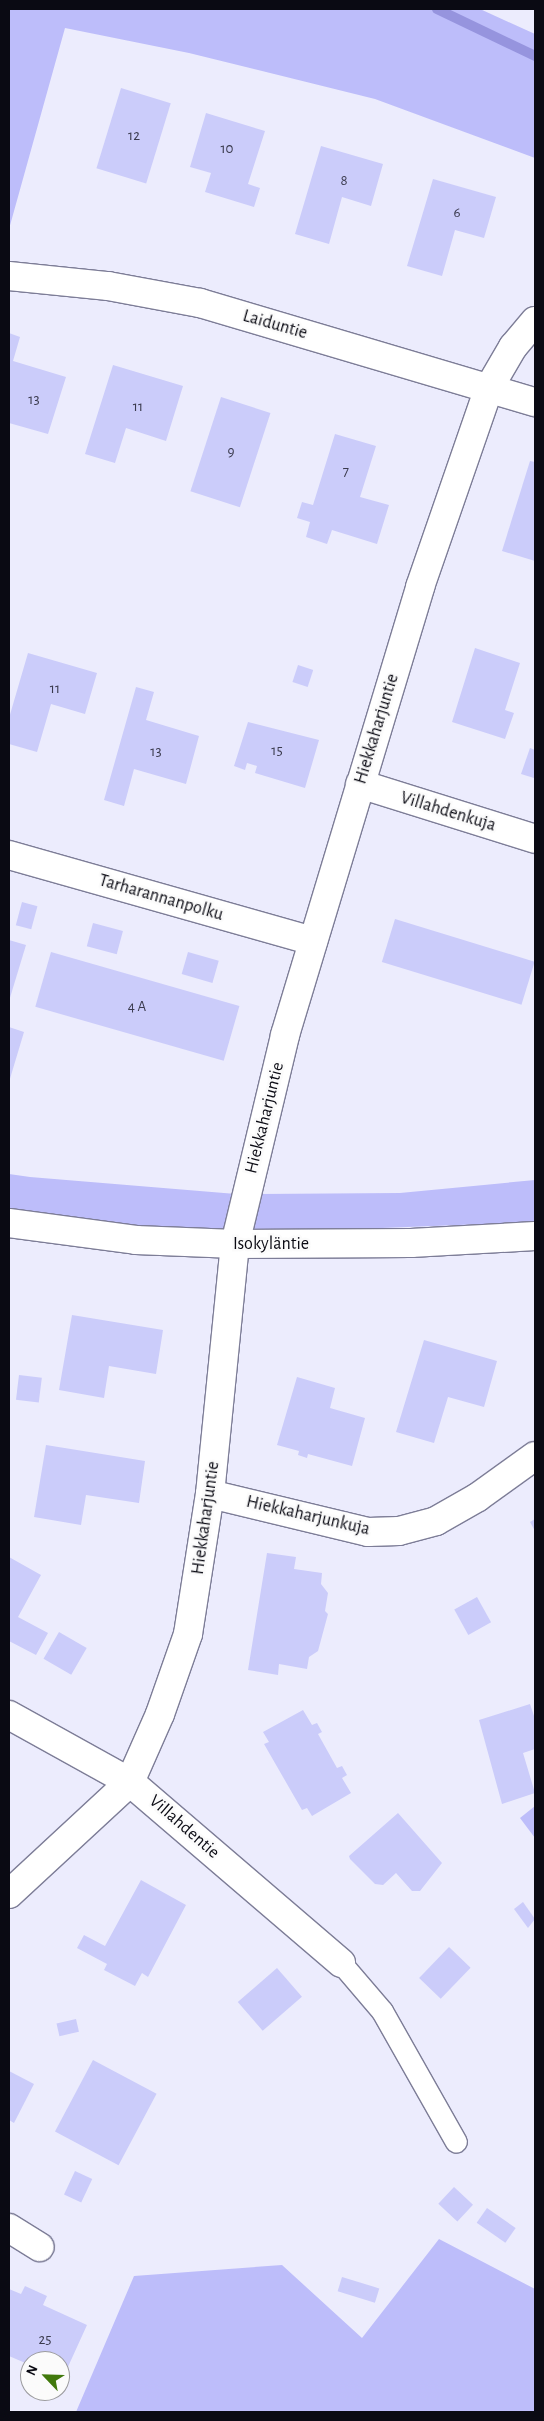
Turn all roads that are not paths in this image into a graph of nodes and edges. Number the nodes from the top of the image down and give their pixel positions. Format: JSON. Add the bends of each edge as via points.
{"nodes":[{"id":1,"x":9,"y":276,"type":"edge"},
{"id":2,"x":535,"y":321,"type":"edge"},
{"id":3,"x":489,"y":388,"type":"junction"},
{"id":4,"x":535,"y":402,"type":"edge"},
{"id":5,"x":360,"y":784,"type":"junction"},
{"id":6,"x":535,"y":839,"type":"edge"},
{"id":7,"x":9,"y":855,"type":"edge"},
{"id":8,"x":313,"y":941,"type":"junction"},
{"id":9,"x":9,"y":1223,"type":"edge"},
{"id":10,"x":535,"y":1236,"type":"edge"},
{"id":11,"x":235,"y":1244,"type":"junction"},
{"id":12,"x":535,"y":1456,"type":"edge"},
{"id":13,"x":210,"y":1494,"type":"junction"},
{"id":14,"x":9,"y":1715,"type":"edge"},
{"id":15,"x":130,"y":1782,"type":"junction"},
{"id":16,"x":9,"y":1894,"type":"edge"},
{"id":17,"x":341,"y":1964,"type":"joint"},
{"id":18,"x":456,"y":2142,"type":"dead end"},
{"id":19,"x":9,"y":2228,"type":"edge"},
{"id":20,"x":39,"y":2247,"type":"dead end"}],
"edges":[{"from":1,"to":3,"type":"street","name":"Laiduntie","via":[[108,286],[200,303]]},
{"from":2,"to":3,"type":"street","name":"Hiekkaharjuntie","via":[[513,346]]},
{"from":3,"to":4,"type":"street","name":"Laiduntie"},
{"from":3,"to":5,"type":"street","name":"Hiekkaharjuntie","via":[[420,587]]},
{"from":5,"to":6,"type":"street","name":"Villahdenkuja"},
{"from":5,"to":8,"type":"street","name":"Hiekkaharjuntie"},
{"from":7,"to":8,"type":"street","name":"Tarharannanpolku"},
{"from":8,"to":11,"type":"street","name":"Hiekkaharjuntie","via":[[285,1035]]},
{"from":9,"to":11,"type":"street","name":"Isokyläntie","via":[[136,1240]]},
{"from":10,"to":11,"type":"street","name":"Isokyläntie","via":[[410,1243]]},
{"from":11,"to":13,"type":"street","name":"Hiekkaharjuntie"},
{"from":12,"to":13,"type":"street","name":"Hiekkaharjunkuja","via":[[478,1497],[436,1521],[399,1531],[368,1532]]},
{"from":13,"to":15,"type":"street","name":"Hiekkaharjuntie","via":[[188,1634],[160,1714]]},
{"from":14,"to":15,"type":"street","name":"Villahdentie"},
{"from":15,"to":16,"type":"street","name":"Hiekkaharjuntie"},
{"from":15,"to":17,"type":"street","name":"Villahdentie"},
{"from":17,"to":18,"type":"lane","via":[[382,2011]]},
{"from":19,"to":20,"type":"street"}]}
